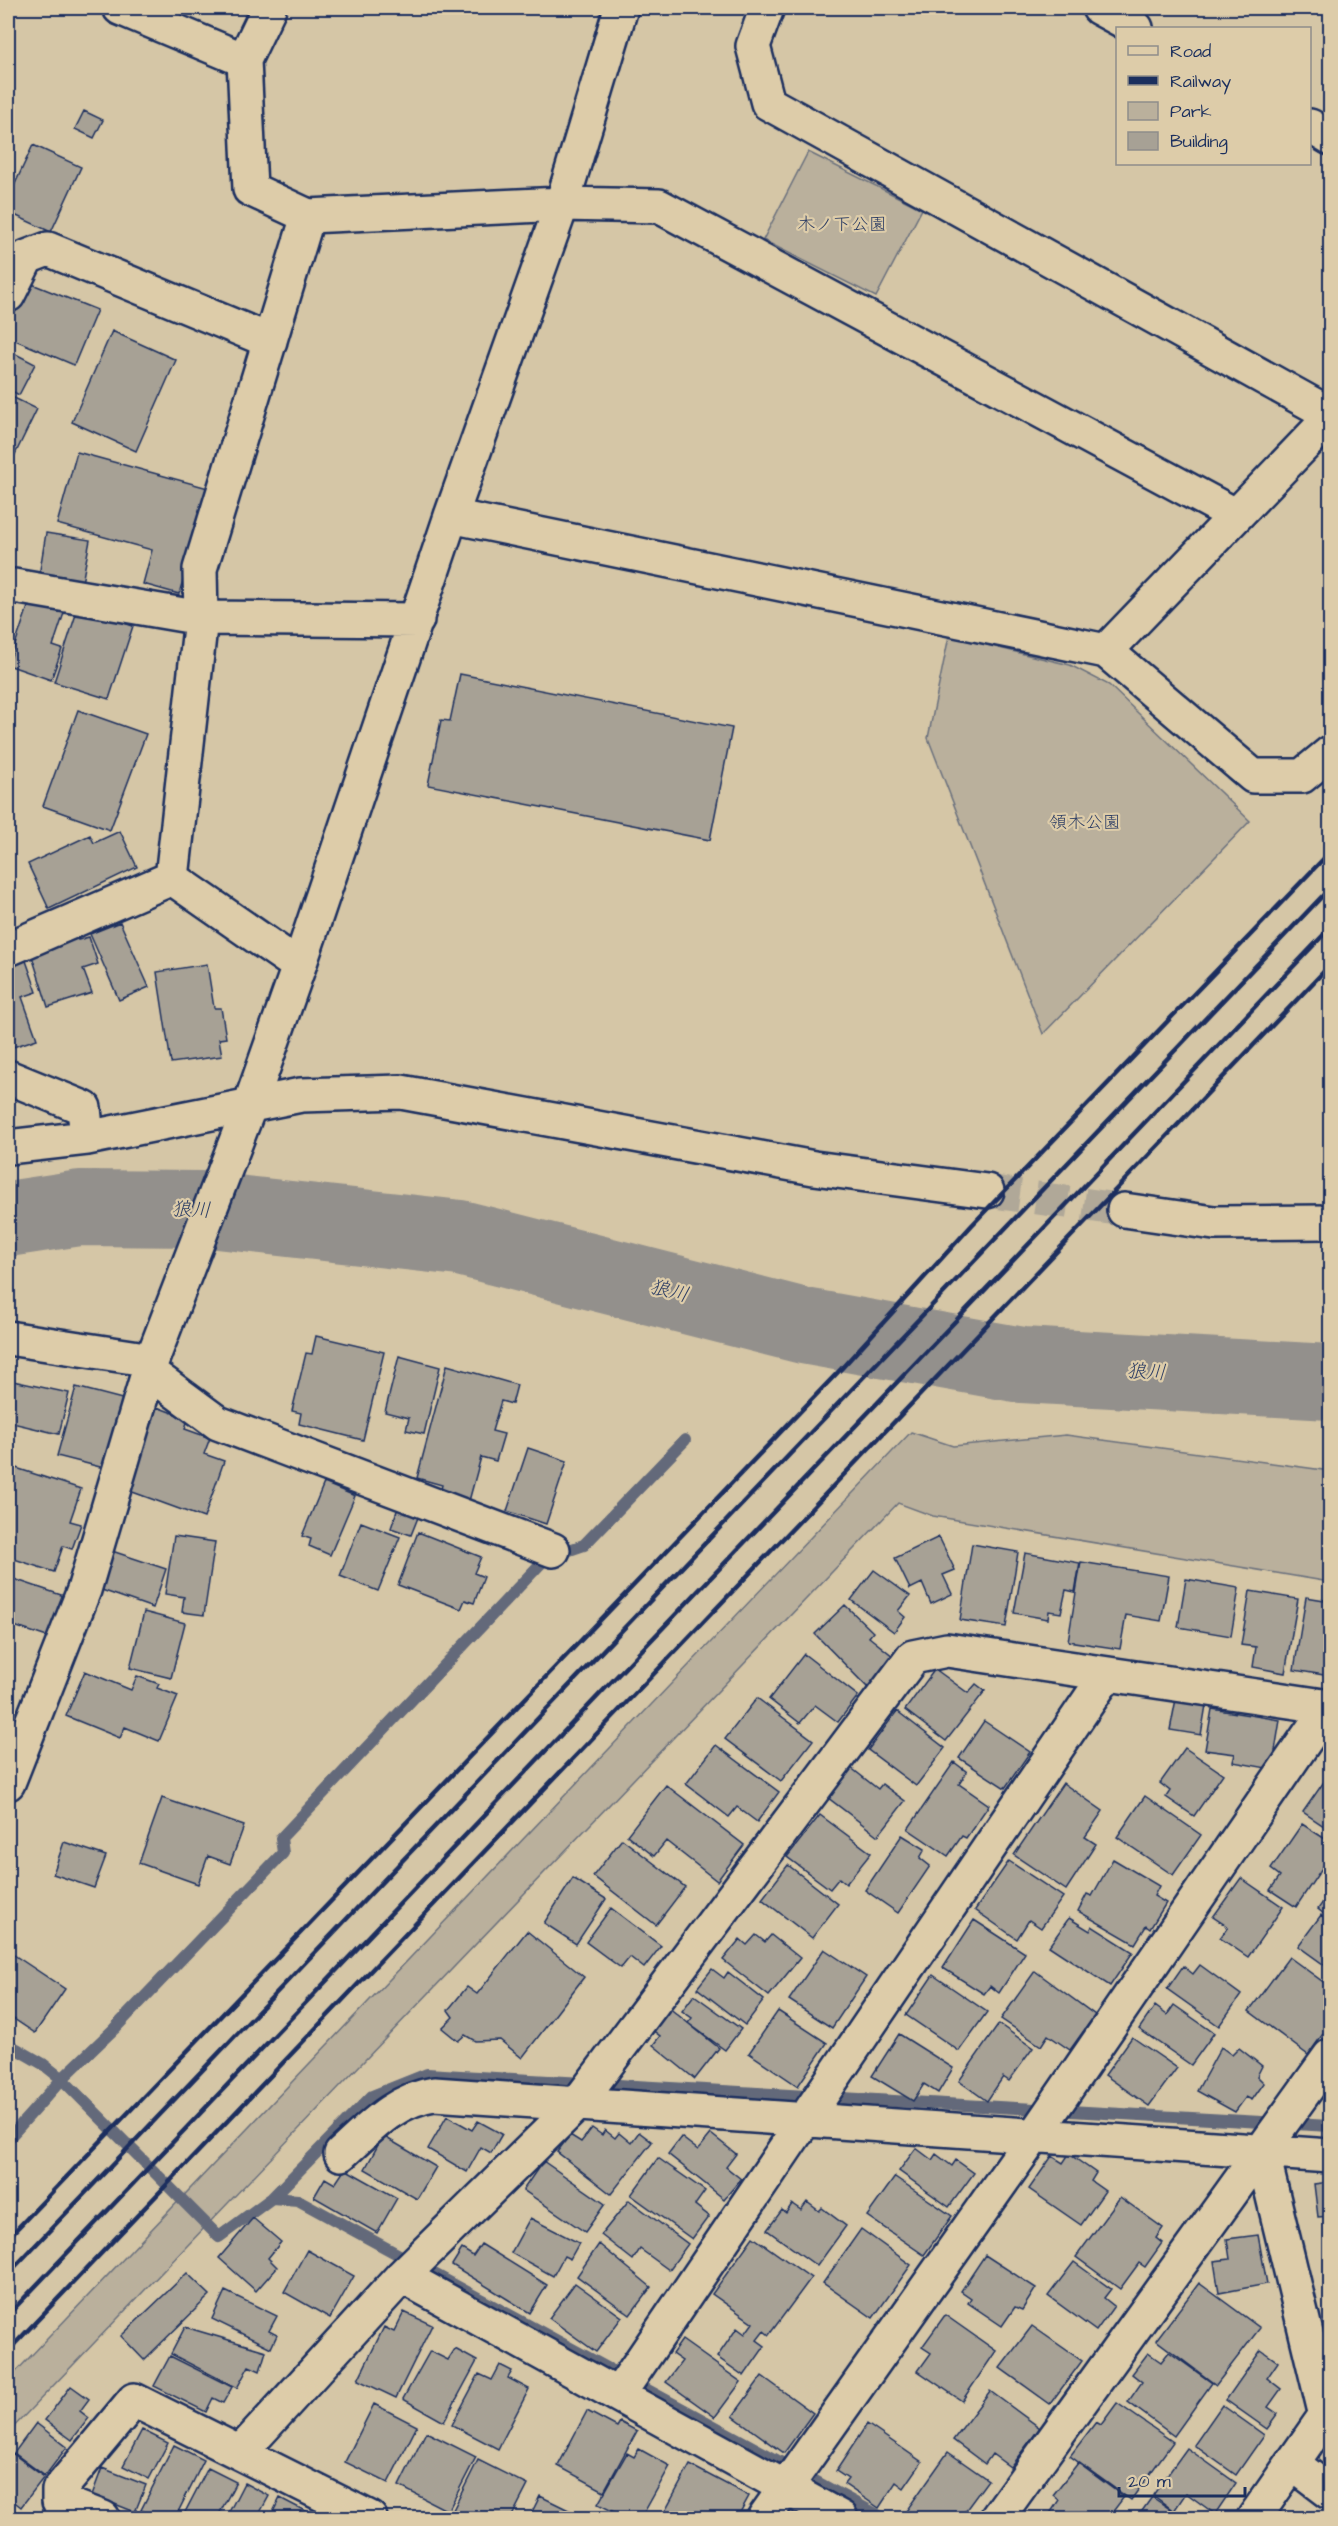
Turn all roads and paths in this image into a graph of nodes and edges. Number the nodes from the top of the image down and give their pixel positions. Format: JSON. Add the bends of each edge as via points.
{"nodes":[{"id":1,"x":120,"y":8,"type":"edge"},
{"id":2,"x":269,"y":8,"type":"edge"},
{"id":3,"x":621,"y":8,"type":"edge"},
{"id":4,"x":767,"y":8,"type":"edge"},
{"id":5,"x":1099,"y":8,"type":"edge"},
{"id":6,"x":1134,"y":27,"type":"edge"},
{"id":7,"x":244,"y":60,"type":"junction"},
{"id":8,"x":1311,"y":127,"type":"edge"},
{"id":9,"x":1330,"y":138,"type":"edge"},
{"id":10,"x":562,"y":204,"type":"junction"},
{"id":11,"x":309,"y":216,"type":"junction"},
{"id":12,"x":8,"y":295,"type":"edge"},
{"id":13,"x":270,"y":341,"type":"junction"},
{"id":14,"x":1330,"y":416,"type":"edge"},
{"id":15,"x":1235,"y":515,"type":"junction"},
{"id":16,"x":451,"y":516,"type":"junction"},
{"id":17,"x":8,"y":589,"type":"edge"},
{"id":18,"x":201,"y":618,"type":"junction"},
{"id":19,"x":417,"y":620,"type":"junction"},
{"id":20,"x":1106,"y":651,"type":"junction"},
{"id":21,"x":1330,"y":753,"type":"edge"},
{"id":22,"x":172,"y":878,"type":"junction"},
{"id":23,"x":8,"y":950,"type":"edge"},
{"id":24,"x":299,"y":966,"type":"junction"},
{"id":25,"x":8,"y":1077,"type":"edge"},
{"id":26,"x":250,"y":1105,"type":"junction"},
{"id":27,"x":87,"y":1138,"type":"junction"},
{"id":28,"x":8,"y":1147,"type":"edge"},
{"id":29,"x":987,"y":1191,"type":"tunnel mouth"},
{"id":30,"x":1124,"y":1210,"type":"tunnel mouth"},
{"id":31,"x":1330,"y":1222,"type":"edge"},
{"id":32,"x":8,"y":1338,"type":"edge"},
{"id":33,"x":151,"y":1366,"type":"junction"},
{"id":34,"x":553,"y":1550,"type":"dead end"},
{"id":35,"x":1107,"y":1674,"type":"junction"},
{"id":36,"x":1329,"y":1707,"type":"edge"},
{"id":37,"x":8,"y":1783,"type":"edge"},
{"id":38,"x":1330,"y":2056,"type":"edge"},
{"id":39,"x":576,"y":2104,"type":"junction"},
{"id":40,"x":805,"y":2119,"type":"junction"},
{"id":41,"x":1034,"y":2136,"type":"junction"},
{"id":42,"x":1262,"y":2151,"type":"junction"},
{"id":43,"x":341,"y":2154,"type":"dead end"},
{"id":44,"x":1330,"y":2156,"type":"edge"},
{"id":45,"x":402,"y":2276,"type":"junction"},
{"id":46,"x":618,"y":2395,"type":"junction"},
{"id":47,"x":1328,"y":2413,"type":"edge"},
{"id":48,"x":240,"y":2453,"type":"junction"},
{"id":49,"x":1293,"y":2464,"type":"junction"},
{"id":50,"x":785,"y":2488,"type":"junction"},
{"id":51,"x":1330,"y":2492,"type":"edge"},
{"id":52,"x":103,"y":2518,"type":"edge"},
{"id":53,"x":370,"y":2518,"type":"edge"},
{"id":54,"x":764,"y":2518,"type":"edge"},
{"id":55,"x":841,"y":2518,"type":"edge"},
{"id":56,"x":998,"y":2518,"type":"edge"},
{"id":57,"x":1254,"y":2518,"type":"edge"}],
"edges":[{"from":1,"to":7,"type":"street"},
{"from":2,"to":7,"type":"street"},
{"from":3,"to":10,"type":"street"},
{"from":4,"to":14,"type":"street","via":[[753,46],[768,103]]},
{"from":5,"to":6,"type":"street"},
{"from":7,"to":11,"type":"street","via":[[250,189]]},
{"from":8,"to":9,"type":"street"},
{"from":10,"to":11,"type":"street"},
{"from":10,"to":15,"type":"street","via":[[659,206]]},
{"from":10,"to":16,"type":"street"},
{"from":11,"to":13,"type":"street"},
{"from":12,"to":13,"type":"street","via":[[27,258],[48,249]]},
{"from":13,"to":18,"type":"street","via":[[200,569]]},
{"from":14,"to":15,"type":"street"},
{"from":15,"to":20,"type":"street"},
{"from":16,"to":19,"type":"street"},
{"from":16,"to":20,"type":"street"},
{"from":17,"to":18,"type":"street","via":[[14,586]]},
{"from":18,"to":19,"type":"street"},
{"from":18,"to":22,"type":"street"},
{"from":19,"to":24,"type":"street"},
{"from":20,"to":21,"type":"street","via":[[1253,776],[1302,776]]},
{"from":22,"to":23,"type":"street"},
{"from":22,"to":24,"type":"street"},
{"from":24,"to":26,"type":"street"},
{"from":25,"to":27,"type":"street","via":[[84,1108]]},
{"from":26,"to":27,"type":"street"},
{"from":26,"to":29,"type":"street","via":[[301,1095],[401,1092],[814,1168]]},
{"from":26,"to":33,"type":"street"},
{"from":27,"to":28,"type":"street"},
{"from":30,"to":31,"type":"street","via":[[1214,1223]]},
{"from":32,"to":33,"type":"street"},
{"from":33,"to":34,"type":"street","via":[[218,1423]]},
{"from":33,"to":37,"type":"street","via":[[84,1590]]},
{"from":35,"to":36,"type":"street"},
{"from":35,"to":39,"type":"street","via":[[947,1650],[913,1657]]},
{"from":35,"to":40,"type":"street"},
{"from":36,"to":41,"type":"street"},
{"from":38,"to":42,"type":"street"},
{"from":39,"to":40,"type":"street"},
{"from":39,"to":43,"type":"street","via":[[434,2094],[413,2097],[396,2105]]},
{"from":39,"to":45,"type":"street"},
{"from":40,"to":41,"type":"street"},
{"from":40,"to":46,"type":"street"},
{"from":41,"to":42,"type":"street"},
{"from":41,"to":50,"type":"street"},
{"from":42,"to":44,"type":"street"},
{"from":42,"to":47,"type":"street"},
{"from":42,"to":56,"type":"street"},
{"from":45,"to":46,"type":"street"},
{"from":45,"to":48,"type":"street"},
{"from":46,"to":50,"type":"street"},
{"from":47,"to":49,"type":"street"},
{"from":48,"to":52,"type":"street","via":[[134,2400],[59,2490],[59,2501]]},
{"from":48,"to":53,"type":"street"},
{"from":49,"to":51,"type":"street"},
{"from":49,"to":57,"type":"street"},
{"from":50,"to":54,"type":"street"},
{"from":50,"to":55,"type":"street"}]}
